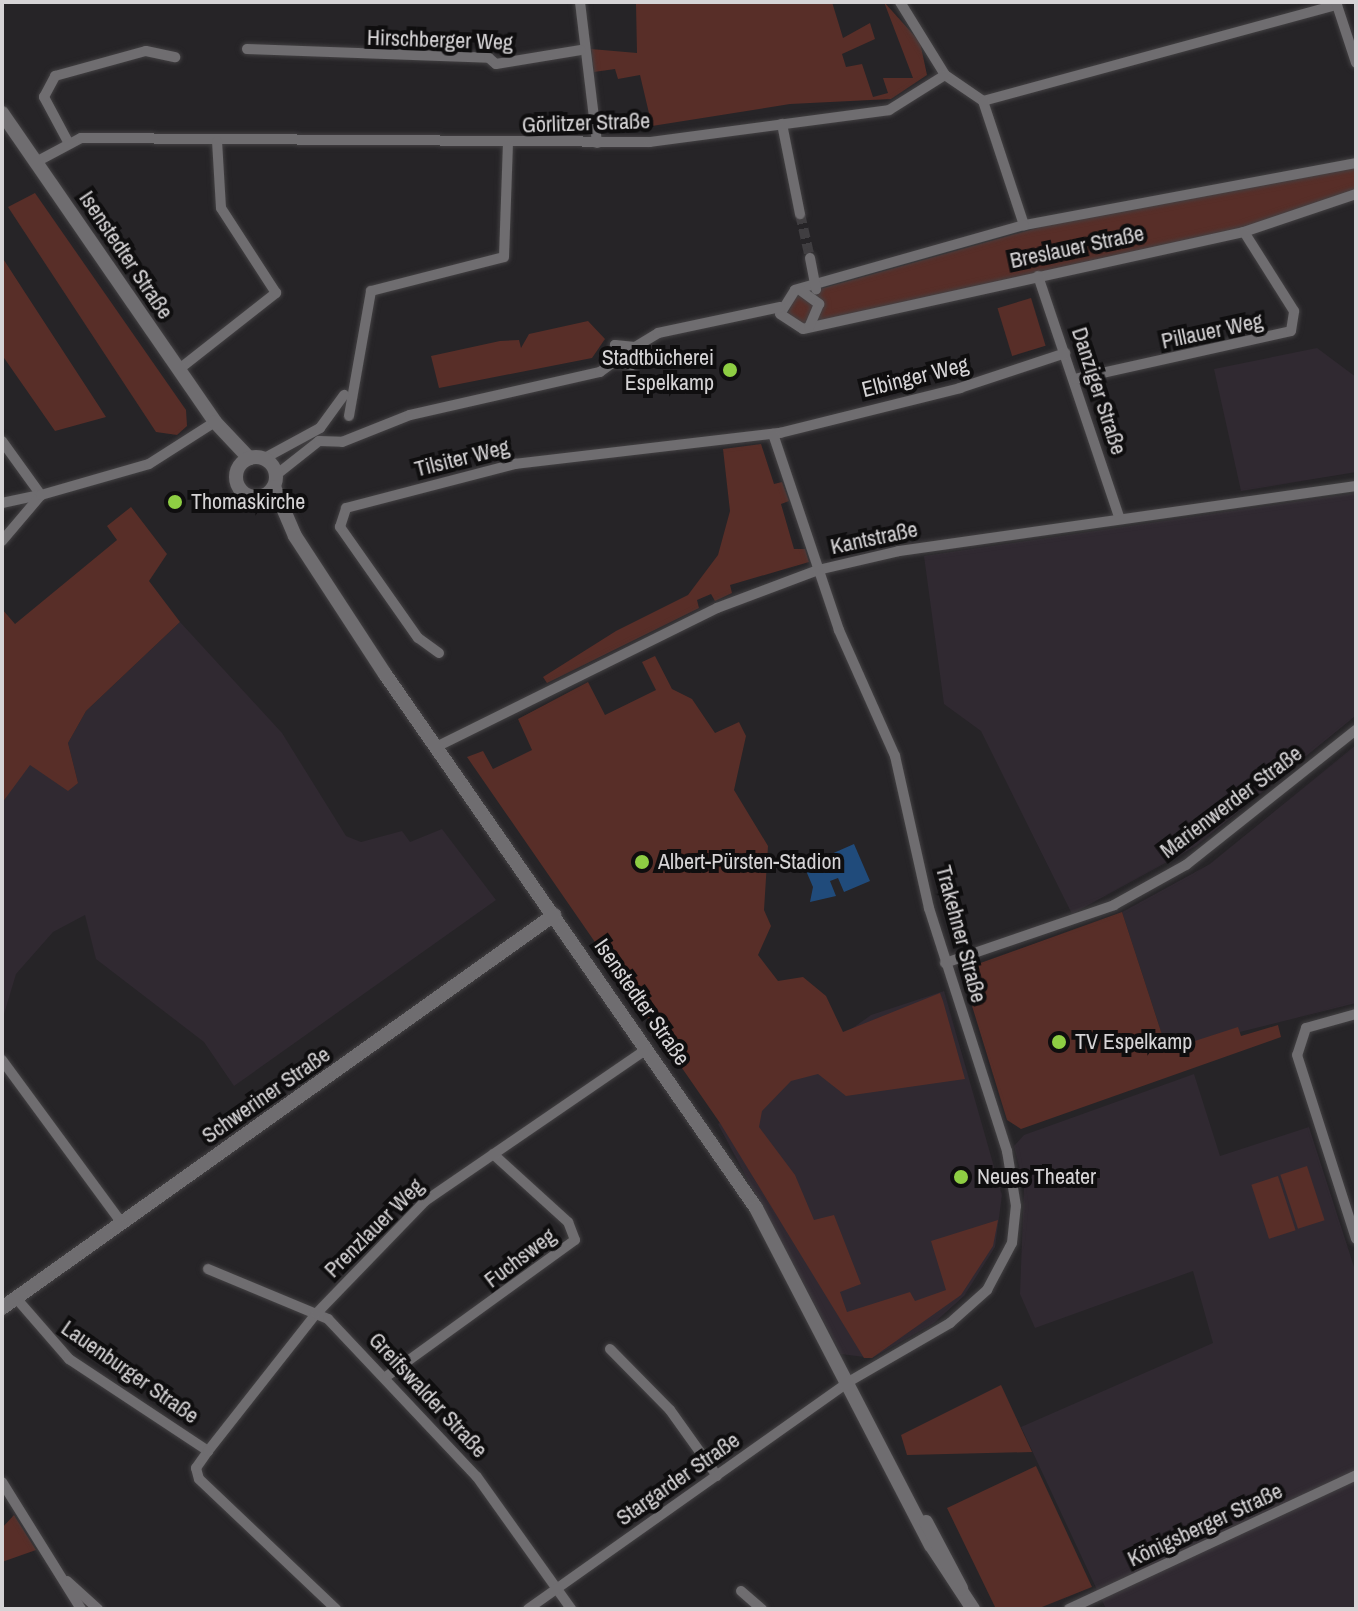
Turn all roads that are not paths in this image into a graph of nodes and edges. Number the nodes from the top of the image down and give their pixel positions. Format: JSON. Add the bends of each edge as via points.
{"nodes":[{"id":1,"x":580,"y":2,"type":"edge"},
{"id":2,"x":900,"y":2,"type":"edge"},
{"id":3,"x":1336,"y":3,"type":"edge"},
{"id":4,"x":247,"y":49,"type":"dead end"},
{"id":5,"x":581,"y":50,"type":"junction"},
{"id":6,"x":175,"y":57,"type":"dead end"},
{"id":7,"x":1356,"y":63,"type":"edge"},
{"id":8,"x":945,"y":75,"type":"junction"},
{"id":9,"x":983,"y":101,"type":"junction"},
{"id":10,"x":2,"y":113,"type":"edge"},
{"id":11,"x":782,"y":124,"type":"junction"},
{"id":12,"x":67,"y":140,"type":"junction"},
{"id":13,"x":217,"y":141,"type":"junction"},
{"id":14,"x":597,"y":143,"type":"junction"},
{"id":15,"x":508,"y":145,"type":"junction"},
{"id":16,"x":36,"y":162,"type":"junction"},
{"id":17,"x":1356,"y":163,"type":"edge"},
{"id":18,"x":1356,"y":194,"type":"edge"},
{"id":19,"x":800,"y":214,"type":"tunnel mouth"},
{"id":20,"x":1024,"y":225,"type":"junction"},
{"id":21,"x":1244,"y":232,"type":"junction"},
{"id":22,"x":810,"y":258,"type":"tunnel mouth"},
{"id":23,"x":1038,"y":276,"type":"junction"},
{"id":24,"x":816,"y":283,"type":"junction"},
{"id":25,"x":795,"y":290,"type":"junction"},
{"id":26,"x":816,"y":299,"type":"junction"},
{"id":27,"x":780,"y":307,"type":"junction"},
{"id":28,"x":803,"y":329,"type":"junction"},
{"id":29,"x":635,"y":347,"type":"junction"},
{"id":30,"x":1065,"y":353,"type":"junction"},
{"id":31,"x":614,"y":362,"type":"junction"},
{"id":32,"x":178,"y":370,"type":"junction"},
{"id":33,"x":1075,"y":379,"type":"junction"},
{"id":34,"x":348,"y":390,"type":"junction"},
{"id":35,"x":336,"y":413,"type":"junction"},
{"id":36,"x":410,"y":415,"type":"junction"},
{"id":37,"x":351,"y":418,"type":"junction"},
{"id":38,"x":215,"y":422,"type":"junction"},
{"id":39,"x":325,"y":424,"type":"junction"},
{"id":40,"x":773,"y":434,"type":"junction"},
{"id":41,"x":352,"y":435,"type":"junction"},
{"id":42,"x":331,"y":440,"type":"junction"},
{"id":43,"x":2,"y":441,"type":"edge"},
{"id":44,"x":256,"y":458,"type":"junction"},
{"id":45,"x":237,"y":471,"type":"junction"},
{"id":46,"x":275,"y":481,"type":"junction"},
{"id":47,"x":1356,"y":486,"type":"edge"},
{"id":48,"x":41,"y":495,"type":"junction"},
{"id":49,"x":254,"y":497,"type":"junction"},
{"id":50,"x":2,"y":503,"type":"edge"},
{"id":51,"x":1120,"y":519,"type":"junction"},
{"id":52,"x":295,"y":536,"type":"junction"},
{"id":53,"x":2,"y":541,"type":"edge"},
{"id":54,"x":818,"y":570,"type":"junction"},
{"id":55,"x":439,"y":653,"type":"dead end"},
{"id":56,"x":1356,"y":730,"type":"edge"},
{"id":57,"x":436,"y":747,"type":"junction"},
{"id":58,"x":554,"y":915,"type":"junction"},
{"id":59,"x":945,"y":963,"type":"junction"},
{"id":60,"x":1356,"y":1014,"type":"edge"},
{"id":61,"x":647,"y":1049,"type":"junction"},
{"id":62,"x":2,"y":1060,"type":"edge"},
{"id":63,"x":493,"y":1154,"type":"junction"},
{"id":64,"x":121,"y":1222,"type":"junction"},
{"id":65,"x":1356,"y":1239,"type":"edge"},
{"id":66,"x":208,"y":1269,"type":"dead end"},
{"id":67,"x":16,"y":1298,"type":"junction"},
{"id":68,"x":2,"y":1308,"type":"edge"},
{"id":69,"x":316,"y":1314,"type":"junction"},
{"id":70,"x":610,"y":1349,"type":"dead end"},
{"id":71,"x":387,"y":1376,"type":"junction"},
{"id":72,"x":850,"y":1381,"type":"junction"},
{"id":73,"x":208,"y":1451,"type":"junction"},
{"id":74,"x":1356,"y":1475,"type":"edge"},
{"id":75,"x":717,"y":1476,"type":"junction"},
{"id":76,"x":2,"y":1482,"type":"edge"},
{"id":77,"x":63,"y":1577,"type":"junction"},
{"id":78,"x":558,"y":1588,"type":"junction"},
{"id":79,"x":741,"y":1591,"type":"dead end"},
{"id":80,"x":81,"y":1609,"type":"edge"},
{"id":81,"x":98,"y":1609,"type":"edge"},
{"id":82,"x":336,"y":1609,"type":"edge"},
{"id":83,"x":528,"y":1609,"type":"edge"},
{"id":84,"x":571,"y":1609,"type":"edge"},
{"id":85,"x":762,"y":1609,"type":"edge"},
{"id":86,"x":973,"y":1609,"type":"edge"},
{"id":87,"x":1069,"y":1609,"type":"edge"}],
"edges":[{"from":1,"to":5,"type":"street"},
{"from":2,"to":8,"type":"street"},
{"from":3,"to":7,"type":"street"},
{"from":3,"to":9,"type":"street"},
{"from":4,"to":5,"type":"street","name":"Hirschberger Weg","via":[[489,58],[496,64]]},
{"from":5,"to":14,"type":"street"},
{"from":6,"to":12,"type":"street","via":[[146,51],[59,72],[44,97]]},
{"from":8,"to":9,"type":"street"},
{"from":8,"to":11,"type":"street","name":"Görlitzer Straße","via":[[889,110]]},
{"from":9,"to":20,"type":"street"},
{"from":10,"to":16,"type":"street","name":"Isenstedter Straße"},
{"from":11,"to":14,"type":"street","name":"Görlitzer Straße"},
{"from":11,"to":19,"type":"street"},
{"from":12,"to":13,"type":"street","name":"Görlitzer Straße"},
{"from":12,"to":16,"type":"street"},
{"from":13,"to":15,"type":"street","name":"Görlitzer Straße"},
{"from":13,"to":32,"type":"street","via":[[221,208],[276,293]]},
{"from":14,"to":15,"type":"street","name":"Görlitzer Straße"},
{"from":15,"to":34,"type":"street","via":[[504,257],[371,291]]},
{"from":16,"to":32,"type":"street","name":"Isenstedter Straße"},
{"from":17,"to":20,"type":"street","name":"Breslauer Straße"},
{"from":18,"to":21,"type":"street","name":"Breslauer Straße"},
{"from":20,"to":24,"type":"street","name":"Breslauer Straße"},
{"from":21,"to":23,"type":"street","name":"Breslauer Straße"},
{"from":21,"to":33,"type":"street","name":"Pillauer Weg","via":[[1294,311],[1291,331]]},
{"from":22,"to":24,"type":"street"},
{"from":23,"to":28,"type":"street","name":"Breslauer Straße"},
{"from":23,"to":30,"type":"street","name":"Danziger Straße"},
{"from":24,"to":25,"type":"street","name":"Breslauer Straße"},
{"from":24,"to":26,"type":"street"},
{"from":25,"to":26,"type":"street"},
{"from":25,"to":27,"type":"street"},
{"from":26,"to":28,"type":"street","via":[[818,317]]},
{"from":27,"to":28,"type":"street","via":[[786,324]]},
{"from":27,"to":29,"type":"street","via":[[658,333]]},
{"from":29,"to":31,"type":"street","via":[[632,365]]},
{"from":29,"to":31,"type":"street","via":[[615,345]]},
{"from":30,"to":33,"type":"street","name":"Danziger Straße"},
{"from":30,"to":40,"type":"street","name":"Elbinger Weg","via":[[960,388]]},
{"from":31,"to":36,"type":"street","via":[[600,372]]},
{"from":32,"to":38,"type":"street","name":"Isenstedter Straße"},
{"from":33,"to":51,"type":"street","name":"Danziger Straße"},
{"from":34,"to":35,"type":"street"},
{"from":34,"to":37,"type":"street"},
{"from":35,"to":37,"type":"street"},
{"from":35,"to":39,"type":"street"},
{"from":36,"to":37,"type":"street"},
{"from":36,"to":41,"type":"street"},
{"from":37,"to":41,"type":"street"},
{"from":38,"to":44,"type":"street","name":"Isenstedter Straße"},
{"from":38,"to":45,"type":"street","name":"Isenstedter Straße"},
{"from":38,"to":48,"type":"street","via":[[149,464]]},
{"from":39,"to":42,"type":"street"},
{"from":39,"to":44,"type":"street"},
{"from":40,"to":54,"type":"street","name":"Trakehner Straße"},
{"from":40,"to":55,"type":"street","name":"Tilsiter Weg","via":[[515,464],[346,508],[340,527],[418,638]]},
{"from":41,"to":42,"type":"street"},
{"from":42,"to":46,"type":"street","via":[[313,445]]},
{"from":43,"to":48,"type":"street"},
{"from":44,"to":45,"type":"street"},
{"from":44,"to":46,"type":"street","name":"Isenstedter Straße"},
{"from":45,"to":49,"type":"street","name":"Isenstedter Straße","via":[[239,488]]},
{"from":46,"to":49,"type":"street"},
{"from":46,"to":52,"type":"street","name":"Isenstedter Straße"},
{"from":47,"to":51,"type":"street","name":"Kantstraße"},
{"from":48,"to":50,"type":"street"},
{"from":48,"to":53,"type":"street"},
{"from":49,"to":52,"type":"street","name":"Isenstedter Straße"},
{"from":51,"to":54,"type":"street","name":"Kantstraße"},
{"from":52,"to":57,"type":"street","name":"Isenstedter Straße"},
{"from":54,"to":57,"type":"street","name":"Kantstraße","via":[[717,608]]},
{"from":54,"to":59,"type":"street","name":"Trakehner Straße","via":[[895,756]]},
{"from":56,"to":59,"type":"street","name":"Marienwerder Straße","via":[[1175,872],[1114,905]]},
{"from":57,"to":58,"type":"street","name":"Isenstedter Straße"},
{"from":58,"to":61,"type":"street","name":"Isenstedter Straße"},
{"from":58,"to":64,"type":"street","name":"Schweriner Straße"},
{"from":59,"to":72,"type":"street","name":"Trakehner Straße","via":[[1007,1151],[1016,1206],[1012,1243],[972,1306]]},
{"from":60,"to":65,"type":"street","via":[[1317,1023],[1301,1039],[1297,1055]]},
{"from":61,"to":63,"type":"street","name":"Prenzlauer Weg"},
{"from":61,"to":72,"type":"street","name":"Isenstedter Straße","via":[[756,1208]]},
{"from":62,"to":64,"type":"street"},
{"from":63,"to":69,"type":"street","name":"Prenzlauer Weg","via":[[425,1201]]},
{"from":63,"to":71,"type":"street","name":"Fuchsweg","via":[[568,1222],[575,1240]]},
{"from":64,"to":67,"type":"street","name":"Schweriner Straße"},
{"from":66,"to":69,"type":"street","name":"Greifswalder Straße"},
{"from":67,"to":68,"type":"street","name":"Schweriner Straße"},
{"from":67,"to":73,"type":"street","name":"Lauenburger Straße","via":[[69,1359]]},
{"from":69,"to":71,"type":"street","name":"Greifswalder Straße"},
{"from":69,"to":73,"type":"street","name":"Prenzlauer Weg"},
{"from":70,"to":75,"type":"street","via":[[670,1410]]},
{"from":71,"to":78,"type":"street","name":"Greifswalder Straße","via":[[505,1510]]},
{"from":72,"to":75,"type":"street","name":"Stargarder Straße"},
{"from":72,"to":86,"type":"street","name":"Isenstedter Straße","via":[[919,1513],[941,1541]]},
{"from":73,"to":82,"type":"street","name":"Lauenburger Straße","via":[[196,1468],[199,1479]]},
{"from":74,"to":87,"type":"street","name":"Königsberger Straße"},
{"from":75,"to":78,"type":"street","name":"Stargarder Straße"},
{"from":76,"to":77,"type":"street"},
{"from":77,"to":80,"type":"street"},
{"from":77,"to":81,"type":"street"},
{"from":78,"to":83,"type":"street","name":"Stargarder Straße"},
{"from":78,"to":84,"type":"street","name":"Greifswalder Straße"},
{"from":79,"to":85,"type":"street"}]}
